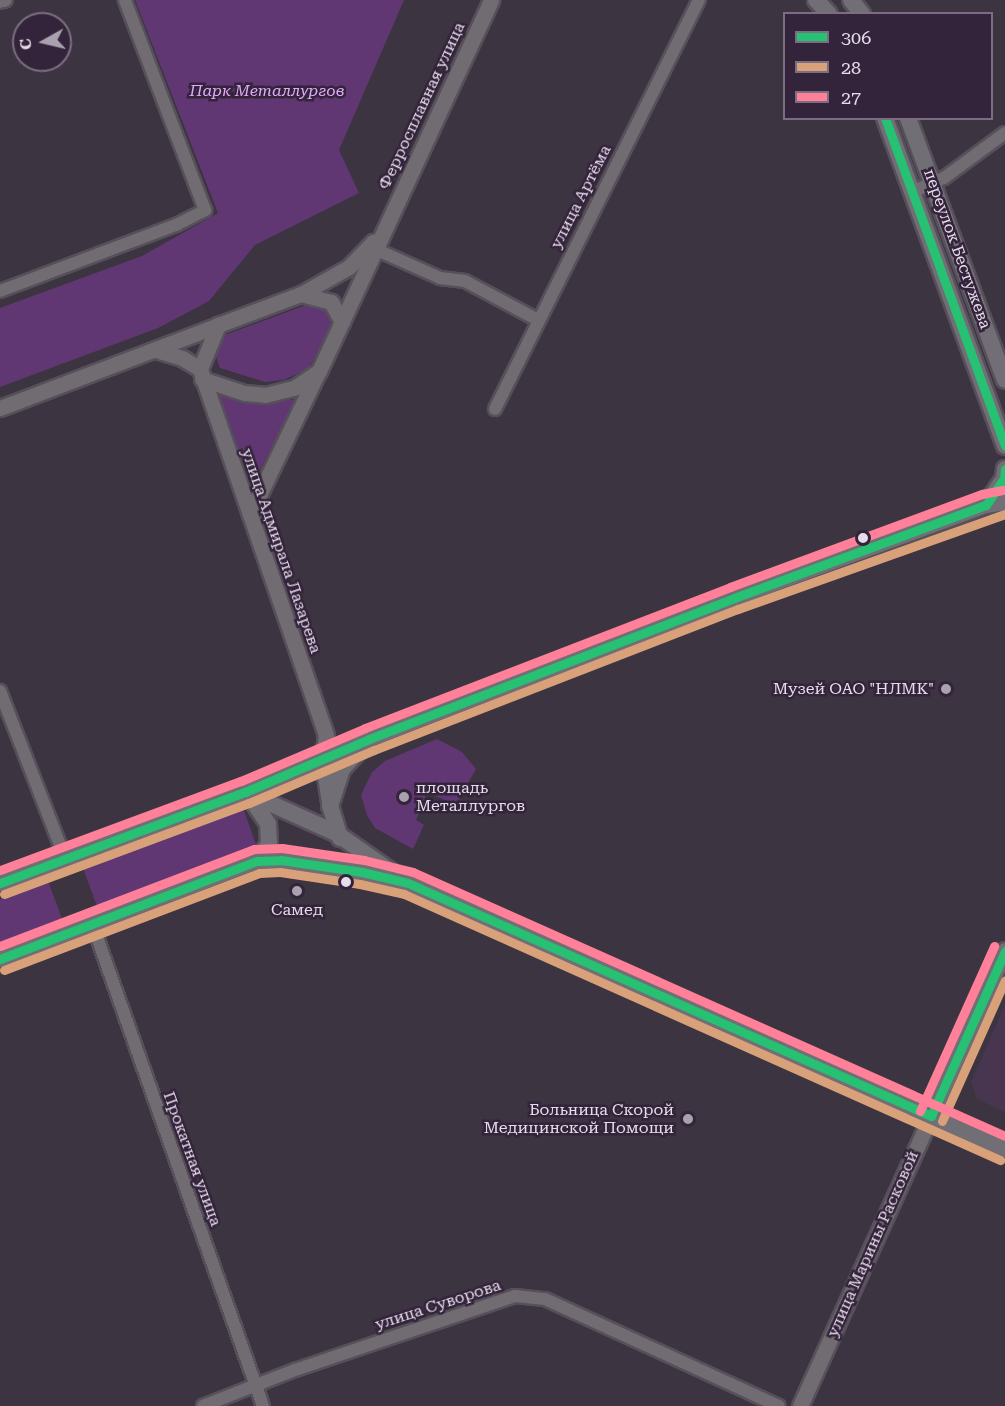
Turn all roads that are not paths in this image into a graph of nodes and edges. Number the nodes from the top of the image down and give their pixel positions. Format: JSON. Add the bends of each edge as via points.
{"nodes":[{"id":1,"x":6,"y":0,"type":"edge"},
{"id":2,"x":125,"y":0,"type":"edge"},
{"id":3,"x":491,"y":0,"type":"edge"},
{"id":4,"x":699,"y":0,"type":"edge"},
{"id":5,"x":816,"y":0,"type":"edge"},
{"id":6,"x":851,"y":0,"type":"edge"},
{"id":7,"x":0,"y":2,"type":"edge"},
{"id":8,"x":827,"y":12,"type":"edge"},
{"id":9,"x":860,"y":12,"type":"edge"},
{"id":10,"x":886,"y":120,"type":"edge"},
{"id":11,"x":909,"y":120,"type":"edge"},
{"id":12,"x":1005,"y":133,"type":"edge"},
{"id":13,"x":932,"y":183,"type":"junction"},
{"id":14,"x":912,"y":192,"type":"junction"},
{"id":15,"x":385,"y":228,"type":"junction"},
{"id":16,"x":375,"y":249,"type":"junction"},
{"id":17,"x":0,"y":291,"type":"edge"},
{"id":18,"x":302,"y":294,"type":"junction"},
{"id":19,"x":538,"y":320,"type":"junction"},
{"id":20,"x":342,"y":322,"type":"junction"},
{"id":21,"x":218,"y":325,"type":"junction"},
{"id":22,"x":156,"y":350,"type":"junction"},
{"id":23,"x":319,"y":370,"type":"junction"},
{"id":24,"x":201,"y":374,"type":"junction"},
{"id":25,"x":1005,"y":380,"type":"edge"},
{"id":26,"x":985,"y":388,"type":"junction"},
{"id":27,"x":0,"y":408,"type":"edge"},
{"id":28,"x":495,"y":410,"type":"dead end"},
{"id":29,"x":1005,"y":446,"type":"edge"},
{"id":30,"x":1005,"y":470,"type":"edge"},
{"id":31,"x":1005,"y":502,"type":"edge"},
{"id":32,"x":986,"y":505,"type":"junction"},
{"id":33,"x":250,"y":514,"type":"junction"},
{"id":34,"x":0,"y":691,"type":"edge"},
{"id":35,"x":369,"y":739,"type":"junction"},
{"id":36,"x":323,"y":758,"type":"junction"},
{"id":37,"x":245,"y":792,"type":"junction"},
{"id":38,"x":330,"y":806,"type":"junction"},
{"id":39,"x":336,"y":833,"type":"junction"},
{"id":40,"x":65,"y":858,"type":"junction"},
{"id":41,"x":257,"y":861,"type":"junction"},
{"id":42,"x":362,"y":872,"type":"junction"},
{"id":43,"x":0,"y":883,"type":"edge"},
{"id":44,"x":408,"y":883,"type":"junction"},
{"id":45,"x":92,"y":923,"type":"junction"},
{"id":46,"x":1005,"y":951,"type":"edge"},
{"id":47,"x":0,"y":959,"type":"edge"},
{"id":48,"x":931,"y":1116,"type":"junction"},
{"id":49,"x":1005,"y":1149,"type":"edge"},
{"id":50,"x":255,"y":1386,"type":"junction"},
{"id":51,"x":203,"y":1406,"type":"edge"},
{"id":52,"x":263,"y":1406,"type":"edge"},
{"id":53,"x":779,"y":1406,"type":"edge"},
{"id":54,"x":800,"y":1406,"type":"edge"}],
"edges":[{"from":1,"to":7,"type":"street"},
{"from":2,"to":17,"type":"street","via":[[205,210],[176,225]]},
{"from":3,"to":15,"type":"street","name":"Ферросплавная улица"},
{"from":4,"to":19,"type":"street","name":"улица Артёма"},
{"from":5,"to":8,"type":"main road"},
{"from":6,"to":9,"type":"main road"},
{"from":10,"to":14,"type":"main road","name":"переулок Бестужева"},
{"from":11,"to":13,"type":"main road","name":"переулок Бестужева"},
{"from":12,"to":13,"type":"street"},
{"from":13,"to":14,"type":"street"},
{"from":13,"to":25,"type":"main road","name":"переулок Бестужева"},
{"from":14,"to":26,"type":"main road","name":"переулок Бестужева"},
{"from":15,"to":16,"type":"street","name":"Ферросплавная улица"},
{"from":15,"to":18,"type":"street","via":[[348,267]]},
{"from":16,"to":19,"type":"street","via":[[440,278],[465,281]]},
{"from":16,"to":20,"type":"street","name":"Ферросплавная улица"},
{"from":18,"to":20,"type":"street","via":[[331,302]]},
{"from":18,"to":21,"type":"street"},
{"from":19,"to":28,"type":"street","name":"улица Артёма"},
{"from":20,"to":23,"type":"street","name":"Ферросплавная улица"},
{"from":21,"to":22,"type":"street"},
{"from":21,"to":24,"type":"street"},
{"from":22,"to":24,"type":"street","via":[[182,358]]},
{"from":22,"to":27,"type":"street"},
{"from":23,"to":24,"type":"street","via":[[294,387],[265,395],[234,390]]},
{"from":23,"to":33,"type":"street"},
{"from":24,"to":33,"type":"street","name":"улица Адмирала Лазарева"},
{"from":25,"to":26,"type":"street"},
{"from":26,"to":29,"type":"main road","name":"переулок Бестужева"},
{"from":30,"to":32,"type":"main road"},
{"from":31,"to":32,"type":"main road"},
{"from":32,"to":35,"type":"main road"},
{"from":33,"to":36,"type":"street","name":"улица Адмирала Лазарева","via":[[326,735]]},
{"from":34,"to":40,"type":"street"},
{"from":35,"to":36,"type":"main road"},
{"from":35,"to":38,"type":"main road","via":[[342,769]]},
{"from":36,"to":37,"type":"main road"},
{"from":36,"to":38,"type":"main road"},
{"from":37,"to":39,"type":"main road"},
{"from":37,"to":40,"type":"main road"},
{"from":37,"to":41,"type":"main road","via":[[264,812],[268,824],[269,844]]},
{"from":38,"to":39,"type":"main road"},
{"from":39,"to":42,"type":"main road"},
{"from":39,"to":44,"type":"main road"},
{"from":40,"to":43,"type":"main road"},
{"from":41,"to":42,"type":"main road","via":[[281,860]]},
{"from":41,"to":45,"type":"main road"},
{"from":42,"to":44,"type":"main road"},
{"from":44,"to":48,"type":"main road"},
{"from":45,"to":47,"type":"main road"},
{"from":45,"to":50,"type":"street","name":"Прокатная улица"},
{"from":46,"to":48,"type":"main road","name":"улица Марины Расковой"},
{"from":48,"to":49,"type":"main road"},
{"from":48,"to":54,"type":"street","name":"улица Марины Расковой"},
{"from":50,"to":51,"type":"street","name":"улица Суворова"},
{"from":50,"to":52,"type":"street","name":"Прокатная улица"},
{"from":50,"to":53,"type":"street","name":"улица Суворова","via":[[515,1296],[545,1299]]}]}
